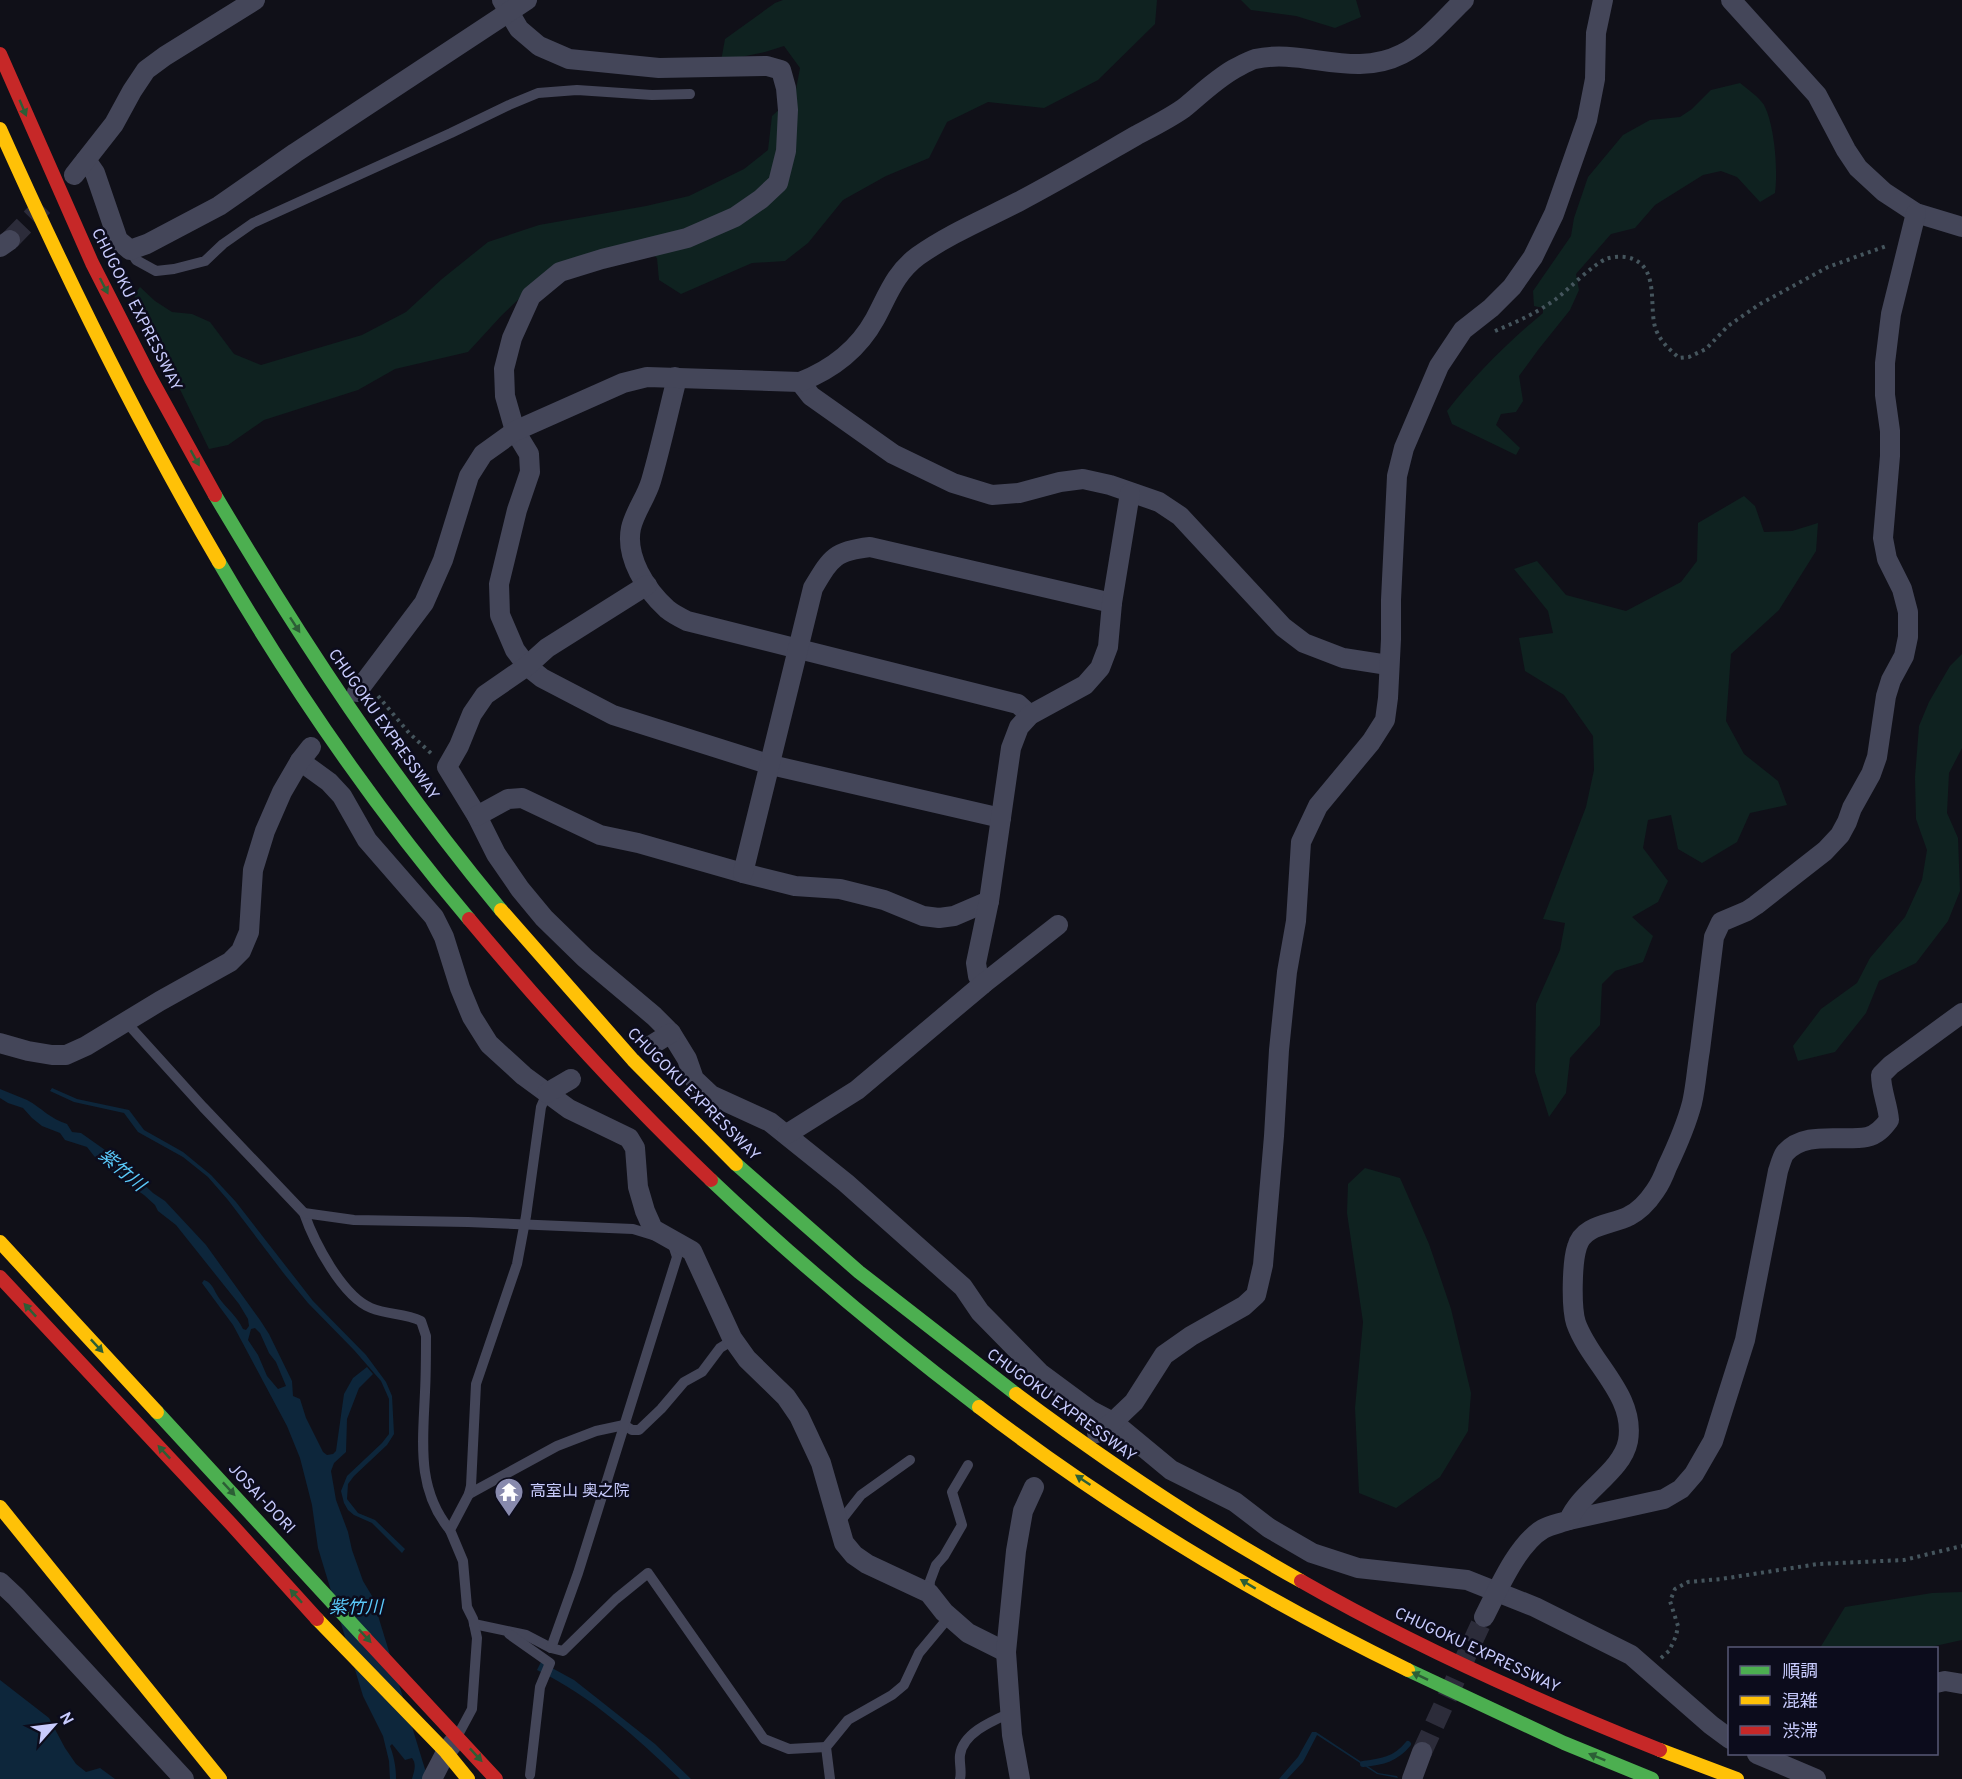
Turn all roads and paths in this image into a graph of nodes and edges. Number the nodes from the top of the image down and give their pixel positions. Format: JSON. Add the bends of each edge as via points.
{"nodes":[{"id":1,"x":255,"y":0,"type":"edge"},
{"id":2,"x":527,"y":0,"type":"edge"},
{"id":3,"x":1464,"y":0,"type":"edge"},
{"id":4,"x":1603,"y":0,"type":"edge"},
{"id":5,"x":1731,"y":0,"type":"edge"},
{"id":6,"x":505,"y":6,"type":"edge"},
{"id":7,"x":0,"y":54,"type":"edge"},
{"id":8,"x":690,"y":94,"type":"dead end"},
{"id":9,"x":0,"y":129,"type":"edge"},
{"id":10,"x":1916,"y":213,"type":"junction"},
{"id":11,"x":1962,"y":227,"type":"edge"},
{"id":12,"x":1910,"y":232,"type":"junction"},
{"id":13,"x":130,"y":250,"type":"junction"},
{"id":14,"x":1485,"y":334,"type":"dead end"},
{"id":15,"x":675,"y":377,"type":"junction"},
{"id":16,"x":800,"y":382,"type":"junction"},
{"id":17,"x":516,"y":431,"type":"junction"},
{"id":18,"x":1130,"y":493,"type":"junction"},
{"id":19,"x":647,"y":585,"type":"junction"},
{"id":20,"x":1112,"y":603,"type":"junction"},
{"id":21,"x":799,"y":650,"type":"junction"},
{"id":22,"x":1388,"y":665,"type":"junction"},
{"id":23,"x":527,"y":666,"type":"junction"},
{"id":24,"x":362,"y":686,"type":"joint"},
{"id":25,"x":1030,"y":715,"type":"junction"},
{"id":26,"x":771,"y":765,"type":"junction"},
{"id":27,"x":447,"y":767,"type":"junction"},
{"id":28,"x":477,"y":816,"type":"junction"},
{"id":29,"x":1001,"y":818,"type":"junction"},
{"id":30,"x":743,"y":873,"type":"junction"},
{"id":31,"x":989,"y":901,"type":"junction"},
{"id":32,"x":1058,"y":925,"type":"dead end"},
{"id":33,"x":983,"y":984,"type":"junction"},
{"id":34,"x":1962,"y":1013,"type":"edge"},
{"id":35,"x":126,"y":1022,"type":"junction"},
{"id":36,"x":671,"y":1033,"type":"junction"},
{"id":37,"x":0,"y":1042,"type":"edge"},
{"id":38,"x":650,"y":1046,"type":"dead end"},
{"id":39,"x":571,"y":1079,"type":"dead end"},
{"id":40,"x":547,"y":1093,"type":"junction"},
{"id":41,"x":787,"y":1134,"type":"junction"},
{"id":42,"x":304,"y":1214,"type":"junction"},
{"id":43,"x":524,"y":1225,"type":"junction"},
{"id":44,"x":668,"y":1238,"type":"junction"},
{"id":45,"x":0,"y":1242,"type":"edge"},
{"id":46,"x":0,"y":1277,"type":"edge"},
{"id":47,"x":734,"y":1340,"type":"junction"},
{"id":48,"x":624,"y":1425,"type":"junction"},
{"id":49,"x":1105,"y":1428,"type":"junction"},
{"id":50,"x":910,"y":1460,"type":"dead end"},
{"id":51,"x":968,"y":1465,"type":"dead end"},
{"id":52,"x":1034,"y":1487,"type":"dead end"},
{"id":53,"x":469,"y":1494,"type":"junction"},
{"id":54,"x":0,"y":1507,"type":"edge"},
{"id":55,"x":1569,"y":1520,"type":"junction"},
{"id":56,"x":839,"y":1523,"type":"junction"},
{"id":57,"x":450,"y":1530,"type":"junction"},
{"id":58,"x":1962,"y":1546,"type":"edge"},
{"id":59,"x":0,"y":1582,"type":"edge"},
{"id":60,"x":1497,"y":1591,"type":"junction"},
{"id":61,"x":929,"y":1593,"type":"junction"},
{"id":62,"x":949,"y":1617,"type":"junction"},
{"id":63,"x":1484,"y":1617,"type":"tunnel mouth"},
{"id":64,"x":474,"y":1624,"type":"junction"},
{"id":65,"x":504,"y":1630,"type":"junction"},
{"id":66,"x":550,"y":1648,"type":"junction"},
{"id":67,"x":1006,"y":1652,"type":"junction"},
{"id":68,"x":1648,"y":1668,"type":"junction"},
{"id":69,"x":1938,"y":1683,"type":"edge"},
{"id":70,"x":1962,"y":1684,"type":"edge"},
{"id":71,"x":1010,"y":1713,"type":"junction"},
{"id":72,"x":458,"y":1736,"type":"junction"},
{"id":73,"x":1728,"y":1738,"type":"edge"},
{"id":74,"x":826,"y":1747,"type":"junction"},
{"id":75,"x":446,"y":1752,"type":"junction"},
{"id":76,"x":1422,"y":1752,"type":"tunnel mouth"},
{"id":77,"x":1759,"y":1755,"type":"edge"},
{"id":78,"x":530,"y":1775,"type":"dead end"},
{"id":79,"x":184,"y":1779,"type":"edge"},
{"id":80,"x":220,"y":1779,"type":"edge"},
{"id":81,"x":432,"y":1779,"type":"edge"},
{"id":82,"x":468,"y":1779,"type":"edge"},
{"id":83,"x":496,"y":1779,"type":"edge"},
{"id":84,"x":830,"y":1779,"type":"edge"},
{"id":85,"x":960,"y":1779,"type":"edge"},
{"id":86,"x":1020,"y":1779,"type":"edge"},
{"id":87,"x":1412,"y":1779,"type":"edge"},
{"id":88,"x":1652,"y":1779,"type":"edge"},
{"id":89,"x":1737,"y":1779,"type":"edge"},
{"id":90,"x":1816,"y":1779,"type":"edge"}],
"edges":[{"from":1,"to":13,"type":"street","via":[[147,70],[114,124],[80,168],[95,173],[118,240]]},
{"from":2,"to":6,"type":"street"},
{"from":3,"to":16,"type":"street","via":[[1403,54],[1375,63],[1350,65],[1284,57],[1253,59],[1233,69],[1183,109],[918,256],[900,272],[861,341],[823,373]]},
{"from":4,"to":22,"type":"street","via":[[1587,120],[1554,214],[1533,257],[1512,287],[1463,330],[1444,358],[1404,448],[1397,476]]},
{"from":5,"to":10,"type":"street","via":[[1817,95],[1858,168],[1884,192]]},
{"from":6,"to":13,"type":"street","via":[[477,35],[219,206]]},
{"from":6,"to":17,"type":"street","via":[[519,29],[539,46],[569,59],[659,68],[767,66],[781,70],[788,110],[786,151],[778,183],[761,199],[735,217],[687,238],[560,272],[531,296],[512,338],[504,369],[505,396]]},
{"from":7,"to":89,"type":"main road","name":"CHUGOKU EXPRESSWAY","one_way":true,"via":[[93,265],[215,494],[279,602],[355,718],[431,822],[525,938],[669,1098],[765,1190],[925,1327],[1101,1457],[1191,1516],[1390,1630],[1595,1724]]},
{"from":8,"to":13,"type":"lane","via":[[577,90],[538,93],[253,223],[205,261],[156,270],[136,260]]},
{"from":88,"to":9,"type":"main road","one_way":true,"via":[[1478,1705],[1374,1653],[1194,1552],[1080,1478],[987,1413],[819,1278],[646,1117],[479,932],[406,841],[323,726],[183,501],[67,279]]},
{"from":10,"to":11,"type":"street"},
{"from":10,"to":12,"type":"street"},
{"from":12,"to":14,"type":"path","via":[[1883,249],[1828,267],[1760,304],[1728,326],[1706,349],[1689,357],[1679,358],[1656,329],[1653,287],[1645,268],[1634,259],[1621,257],[1605,260],[1530,316]]},
{"from":12,"to":55,"type":"street","via":[[1891,314],[1885,363],[1890,456],[1883,537],[1887,559],[1908,612],[1904,656],[1886,696],[1877,757],[1840,835],[1756,905],[1721,922],[1714,937],[1693,1101],[1656,1191],[1630,1216],[1596,1227],[1583,1235],[1577,1246],[1573,1289],[1576,1323],[1612,1383],[1630,1427],[1628,1444],[1618,1462],[1573,1509]]},
{"from":15,"to":16,"type":"street"},
{"from":15,"to":17,"type":"street","via":[[647,377],[623,383]]},
{"from":15,"to":19,"type":"street","via":[[651,482],[631,529],[634,564]]},
{"from":16,"to":18,"type":"street","via":[[811,396],[893,454],[953,483],[992,495],[1083,479]]},
{"from":17,"to":23,"type":"street","via":[[529,454],[531,472],[517,510],[499,584],[500,615],[515,650]]},
{"from":17,"to":24,"type":"street","via":[[478,461],[469,476],[443,561],[424,603]]},
{"from":18,"to":20,"type":"street"},
{"from":18,"to":22,"type":"street","via":[[1159,502],[1180,516],[1282,627],[1304,643],[1343,658]]},
{"from":19,"to":21,"type":"street","via":[[668,610],[687,621]]},
{"from":19,"to":23,"type":"street","via":[[547,648]]},
{"from":20,"to":21,"type":"street","via":[[870,547],[848,549],[828,563],[813,588]]},
{"from":20,"to":25,"type":"street","via":[[1108,647],[1100,668],[1085,685]]},
{"from":21,"to":25,"type":"street","via":[[1018,704]]},
{"from":21,"to":26,"type":"street"},
{"from":22,"to":49,"type":"street","via":[[1384,720],[1371,742],[1318,806],[1301,842],[1296,921],[1279,1050],[1263,1265],[1256,1296],[1164,1355],[1134,1402]]},
{"from":23,"to":26,"type":"street","via":[[542,678],[614,715]]},
{"from":23,"to":27,"type":"street","via":[[484,695]]},
{"from":24,"to":27,"type":"path"},
{"from":25,"to":29,"type":"street","via":[[1019,727],[1011,748]]},
{"from":26,"to":29,"type":"street"},
{"from":26,"to":30,"type":"street"},
{"from":27,"to":28,"type":"street"},
{"from":28,"to":30,"type":"street","via":[[508,799],[522,798],[600,835]]},
{"from":28,"to":36,"type":"street","via":[[496,854],[544,918]]},
{"from":29,"to":31,"type":"street"},
{"from":30,"to":31,"type":"street","via":[[795,886],[840,889],[939,918]]},
{"from":31,"to":33,"type":"street","via":[[976,963]]},
{"from":32,"to":33,"type":"street"},
{"from":33,"to":41,"type":"street","via":[[857,1090]]},
{"from":34,"to":55,"type":"street","via":[[1881,1075],[1889,1120],[1881,1130],[1868,1137],[1811,1139],[1785,1154],[1775,1181],[1745,1340],[1713,1441],[1694,1474],[1681,1489],[1664,1499]]},
{"from":35,"to":37,"type":"street","via":[[66,1055],[28,1051]]},
{"from":35,"to":40,"type":"street","via":[[230,962],[241,951],[249,932],[253,870],[265,831],[282,792],[306,754],[342,796],[367,840],[434,917],[472,1017],[489,1044]]},
{"from":35,"to":42,"type":"lane"},
{"from":36,"to":38,"type":"street"},
{"from":36,"to":41,"type":"street","via":[[694,1079],[711,1095]]},
{"from":39,"to":40,"type":"street"},
{"from":40,"to":43,"type":"lane","via":[[541,1107]]},
{"from":40,"to":44,"type":"street","via":[[629,1138],[635,1149],[638,1188],[645,1211],[653,1228]]},
{"from":41,"to":49,"type":"street","via":[[963,1287],[980,1312],[1040,1373],[1090,1410]]},
{"from":42,"to":43,"type":"lane","via":[[354,1220]]},
{"from":42,"to":57,"type":"lane","via":[[331,1268],[348,1290],[369,1307],[421,1321],[426,1336],[422,1448],[426,1482],[435,1509]]},
{"from":43,"to":44,"type":"lane","via":[[633,1229]]},
{"from":43,"to":53,"type":"lane","via":[[517,1264],[476,1384]]},
{"from":44,"to":47,"type":"street","via":[[692,1251]]},
{"from":44,"to":48,"type":"lane","via":[[678,1257]]},
{"from":45,"to":72,"type":"main road","name":"JOSAI-DORI","one_way":true},
{"from":75,"to":46,"type":"main road","one_way":true,"via":[[335,1639]]},
{"from":47,"to":48,"type":"lane","via":[[720,1348],[702,1372],[684,1382],[639,1430]]},
{"from":47,"to":56,"type":"street","via":[[799,1416],[821,1463]]},
{"from":48,"to":53,"type":"lane","via":[[557,1446]]},
{"from":48,"to":66,"type":"lane"},
{"from":49,"to":60,"type":"street","via":[[1171,1470],[1235,1502],[1312,1553],[1358,1568],[1467,1580]]},
{"from":50,"to":56,"type":"lane","via":[[861,1495]]},
{"from":51,"to":61,"type":"lane","via":[[952,1488],[962,1525],[936,1565]]},
{"from":52,"to":67,"type":"street","via":[[1023,1511],[1016,1551]]},
{"from":53,"to":57,"type":"lane"},
{"from":54,"to":80,"type":"main road"},
{"from":55,"to":60,"type":"street","via":[[1542,1530],[1526,1544]]},
{"from":56,"to":61,"type":"street","via":[[844,1543],[854,1555]]},
{"from":57,"to":64,"type":"lane","via":[[464,1561],[467,1607]]},
{"from":58,"to":68,"type":"path","via":[[1904,1560],[1818,1564],[1688,1582],[1675,1589],[1670,1601],[1678,1626],[1676,1636],[1669,1651]]},
{"from":59,"to":79,"type":"street"},
{"from":60,"to":63,"type":"street"},
{"from":60,"to":68,"type":"street","via":[[1631,1655]]},
{"from":61,"to":62,"type":"street"},
{"from":62,"to":67,"type":"street","via":[[968,1633]]},
{"from":62,"to":74,"type":"lane","via":[[919,1653],[904,1685],[848,1720]]},
{"from":64,"to":65,"type":"lane"},
{"from":64,"to":72,"type":"lane","via":[[477,1638],[472,1709]]},
{"from":65,"to":66,"type":"lane","via":[[526,1635]]},
{"from":65,"to":78,"type":"lane","via":[[550,1663],[540,1687]]},
{"from":66,"to":74,"type":"lane","via":[[563,1651],[648,1573],[764,1739],[789,1749]]},
{"from":67,"to":71,"type":"street"},
{"from":68,"to":73,"type":"street"},
{"from":69,"to":70,"type":"street"},
{"from":71,"to":85,"type":"lane","via":[[967,1740],[960,1754]]},
{"from":71,"to":86,"type":"street"},
{"from":72,"to":75,"type":"street"},
{"from":72,"to":83,"type":"main road","name":"JOSAI-DORI","one_way":true},
{"from":74,"to":84,"type":"lane"},
{"from":75,"to":81,"type":"street"},
{"from":75,"to":82,"type":"main road"},
{"from":76,"to":87,"type":"street"},
{"from":77,"to":90,"type":"street"}]}
